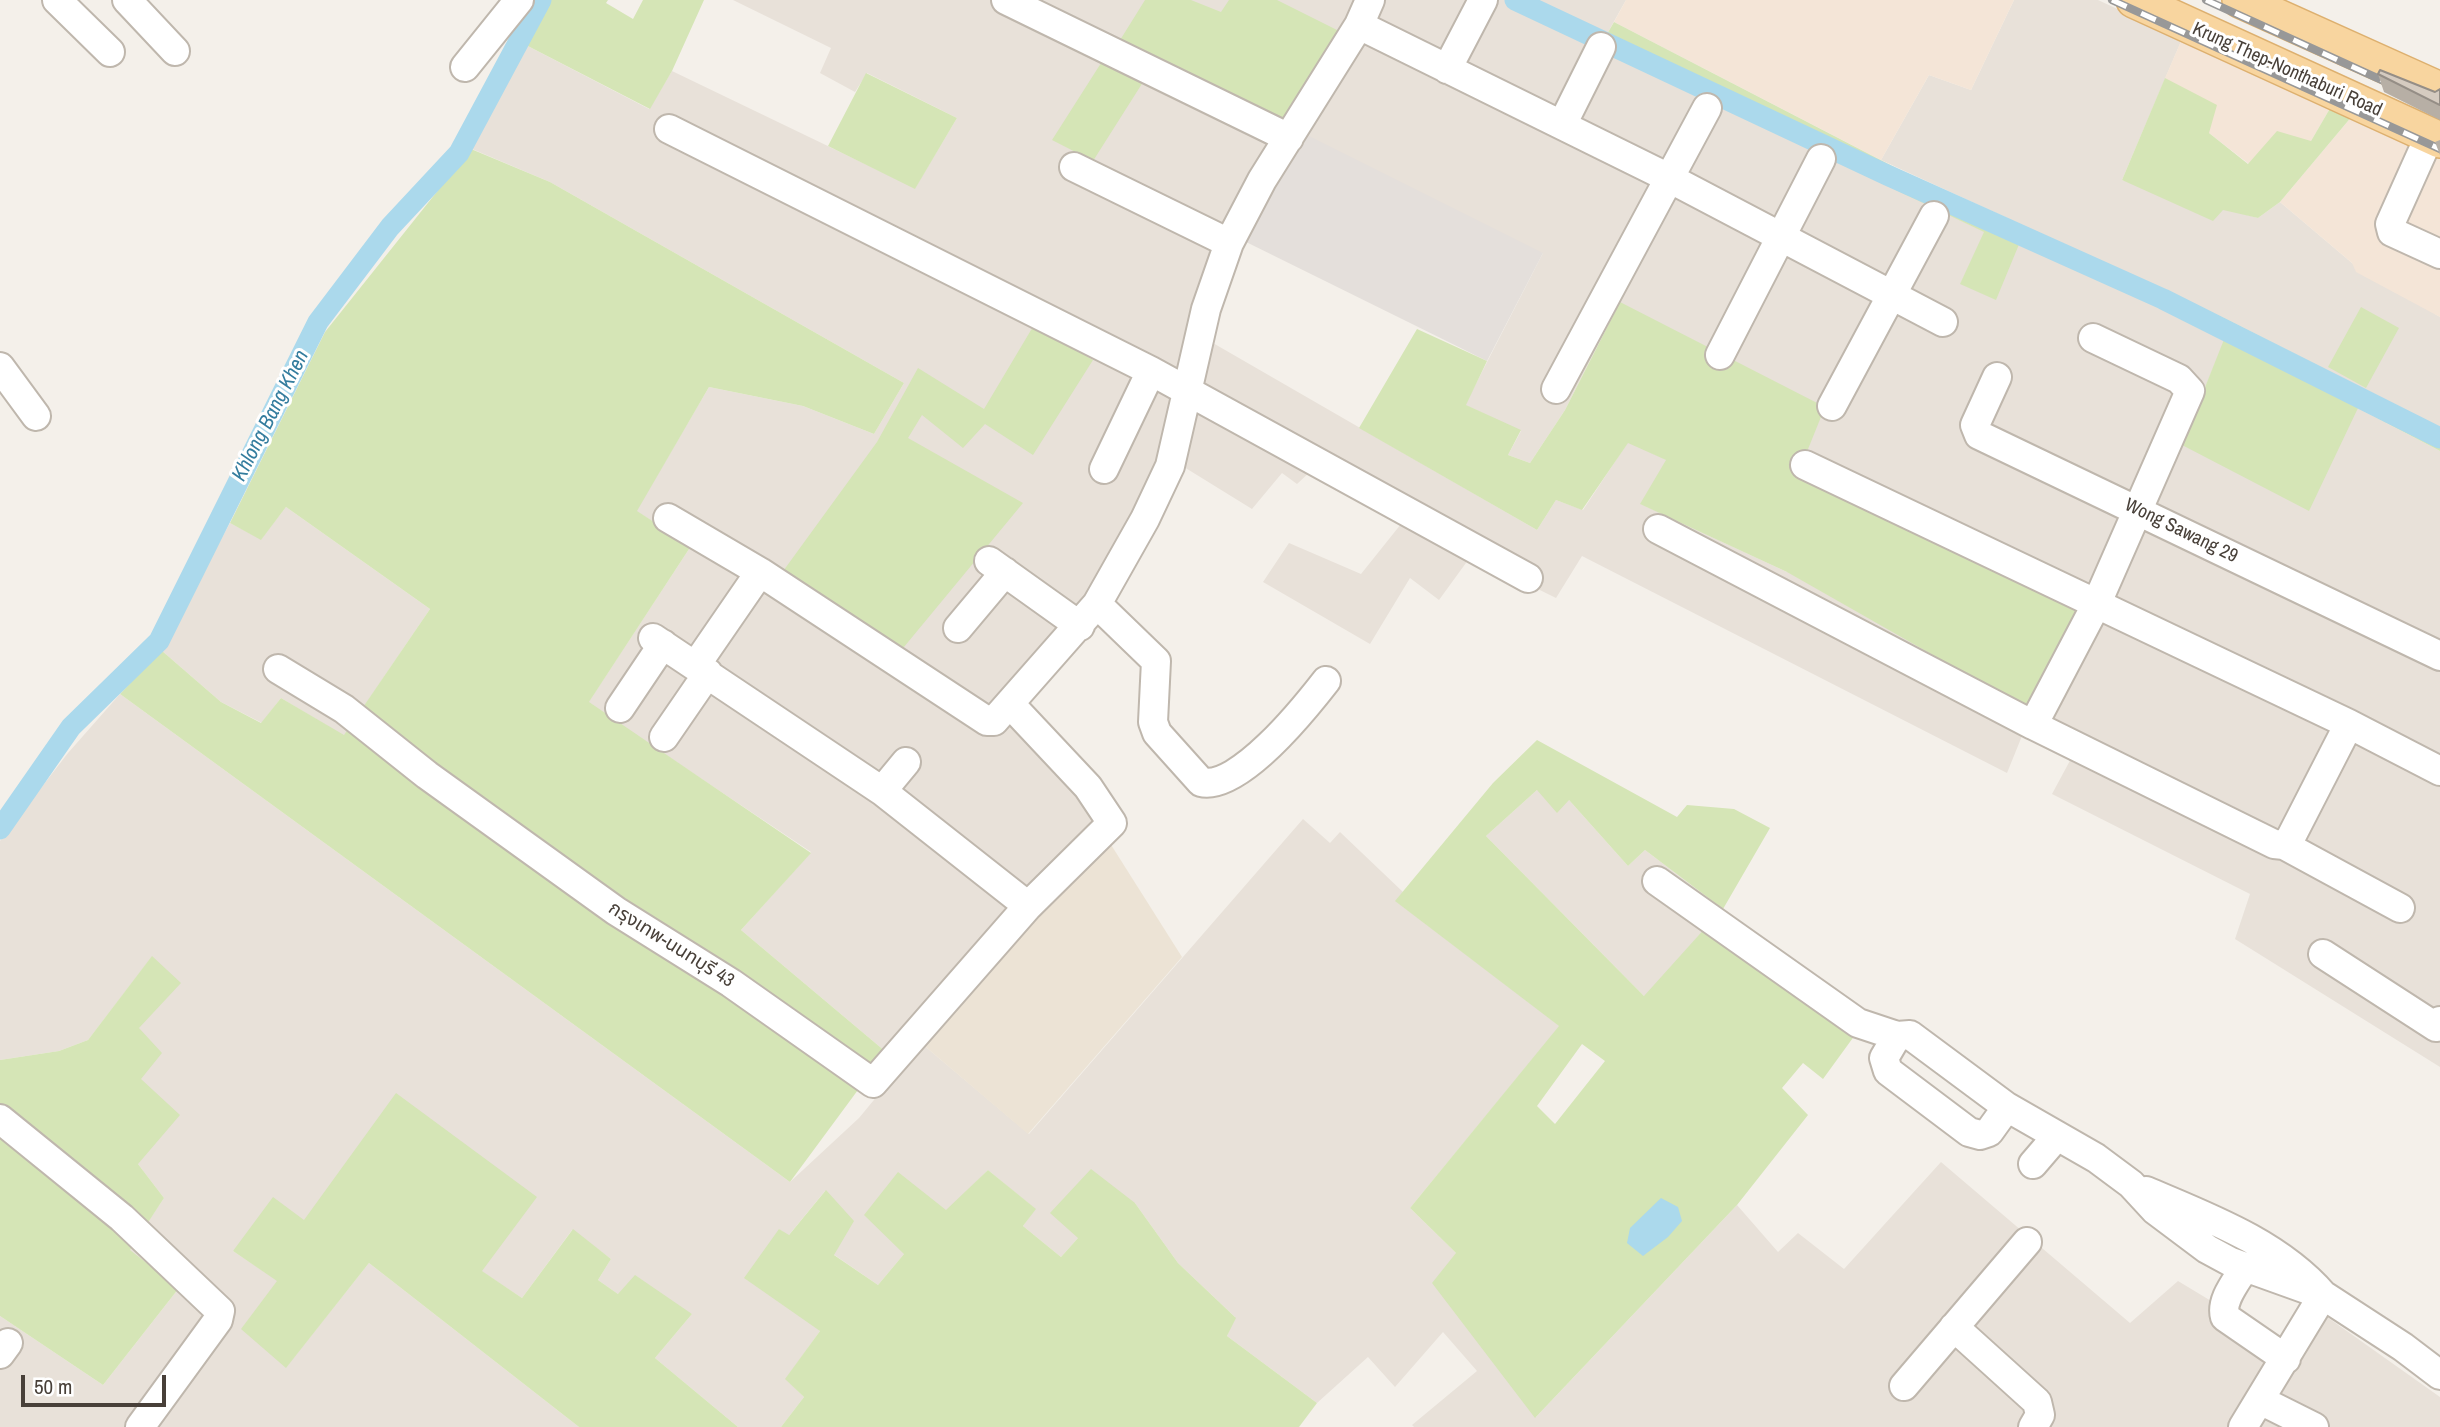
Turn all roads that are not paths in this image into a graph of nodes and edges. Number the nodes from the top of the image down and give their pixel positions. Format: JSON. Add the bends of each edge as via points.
{"nodes":[{"id":1,"x":57,"y":0,"type":"edge"},
{"id":2,"x":127,"y":0,"type":"edge"},
{"id":3,"x":519,"y":0,"type":"edge"},
{"id":4,"x":1006,"y":0,"type":"edge"},
{"id":5,"x":1483,"y":0,"type":"edge"},
{"id":6,"x":2134,"y":0,"type":"edge"},
{"id":7,"x":2240,"y":0,"type":"edge"},
{"id":8,"x":1365,"y":13,"type":"edge"},
{"id":9,"x":2196,"y":13,"type":"edge"},
{"id":10,"x":1601,"y":47,"type":"dead end"},
{"id":11,"x":110,"y":51,"type":"dead end"},
{"id":12,"x":176,"y":51,"type":"dead end"},
{"id":13,"x":465,"y":67,"type":"dead end"},
{"id":14,"x":1447,"y":69,"type":"junction"},
{"id":15,"x":2440,"y":90,"type":"edge"},
{"id":16,"x":1707,"y":108,"type":"dead end"},
{"id":17,"x":1562,"y":125,"type":"junction"},
{"id":18,"x":669,"y":129,"type":"dead end"},
{"id":19,"x":1289,"y":138,"type":"junction"},
{"id":20,"x":2435,"y":138,"type":"edge"},
{"id":21,"x":1821,"y":159,"type":"dead end"},
{"id":22,"x":1074,"y":167,"type":"dead end"},
{"id":23,"x":1669,"y":178,"type":"junction"},
{"id":24,"x":1934,"y":216,"type":"dead end"},
{"id":25,"x":1782,"y":237,"type":"junction"},
{"id":26,"x":1229,"y":243,"type":"junction"},
{"id":27,"x":2440,"y":254,"type":"edge"},
{"id":28,"x":1892,"y":295,"type":"junction"},
{"id":29,"x":1943,"y":321,"type":"dead end"},
{"id":30,"x":2093,"y":338,"type":"dead end"},
{"id":31,"x":1720,"y":355,"type":"dead end"},
{"id":32,"x":0,"y":367,"type":"edge"},
{"id":33,"x":1151,"y":371,"type":"junction"},
{"id":34,"x":1997,"y":377,"type":"dead end"},
{"id":35,"x":1556,"y":389,"type":"dead end"},
{"id":36,"x":1188,"y":391,"type":"junction"},
{"id":37,"x":1832,"y":406,"type":"dead end"},
{"id":38,"x":36,"y":416,"type":"dead end"},
{"id":39,"x":1805,"y":465,"type":"dead end"},
{"id":40,"x":1104,"y":469,"type":"dead end"},
{"id":41,"x":2138,"y":510,"type":"junction"},
{"id":42,"x":668,"y":518,"type":"dead end"},
{"id":43,"x":1658,"y":529,"type":"dead end"},
{"id":44,"x":760,"y":572,"type":"junction"},
{"id":45,"x":1528,"y":578,"type":"dead end"},
{"id":46,"x":2096,"y":605,"type":"junction"},
{"id":47,"x":1089,"y":615,"type":"junction"},
{"id":48,"x":958,"y":628,"type":"dead end"},
{"id":49,"x":2440,"y":656,"type":"edge"},
{"id":50,"x":278,"y":669,"type":"dead end"},
{"id":51,"x":702,"y":669,"type":"junction"},
{"id":52,"x":1326,"y":681,"type":"dead end"},
{"id":53,"x":1010,"y":704,"type":"junction"},
{"id":54,"x":620,"y":708,"type":"dead end"},
{"id":55,"x":2033,"y":724,"type":"junction"},
{"id":56,"x":2349,"y":724,"type":"junction"},
{"id":57,"x":664,"y":737,"type":"dead end"},
{"id":58,"x":906,"y":762,"type":"dead end"},
{"id":59,"x":2440,"y":771,"type":"edge"},
{"id":60,"x":882,"y":791,"type":"junction"},
{"id":61,"x":2284,"y":845,"type":"junction"},
{"id":62,"x":1657,"y":881,"type":"dead end"},
{"id":63,"x":1028,"y":906,"type":"junction"},
{"id":64,"x":2400,"y":908,"type":"dead end"},
{"id":65,"x":2323,"y":954,"type":"dead end"},
{"id":66,"x":2440,"y":1021,"type":"edge"},
{"id":67,"x":1897,"y":1036,"type":"junction"},
{"id":68,"x":2007,"y":1107,"type":"junction"},
{"id":69,"x":0,"y":1119,"type":"edge"},
{"id":70,"x":2057,"y":1136,"type":"junction"},
{"id":71,"x":2033,"y":1164,"type":"dead end"},
{"id":72,"x":2131,"y":1184,"type":"junction"},
{"id":73,"x":2027,"y":1242,"type":"dead end"},
{"id":74,"x":2245,"y":1267,"type":"junction"},
{"id":75,"x":2323,"y":1295,"type":"junction"},
{"id":76,"x":1954,"y":1327,"type":"junction"},
{"id":77,"x":2286,"y":1359,"type":"junction"},
{"id":78,"x":2440,"y":1375,"type":"edge"},
{"id":79,"x":1903,"y":1386,"type":"dead end"},
{"id":80,"x":2260,"y":1400,"type":"junction"},
{"id":81,"x":140,"y":1427,"type":"edge"},
{"id":82,"x":2033,"y":1427,"type":"edge"},
{"id":83,"x":2243,"y":1427,"type":"edge"},
{"id":84,"x":2314,"y":1427,"type":"edge"}],
"edges":[{"from":1,"to":11,"type":"street"},
{"from":2,"to":12,"type":"street"},
{"from":3,"to":13,"type":"street"},
{"from":4,"to":19,"type":"street"},
{"from":5,"to":14,"type":"street"},
{"from":6,"to":9,"type":"main road","name":"Krung Thep-Nonthaburi Road"},
{"from":7,"to":15,"type":"main road"},
{"from":8,"to":14,"type":"street"},
{"from":8,"to":19,"type":"street"},
{"from":9,"to":20,"type":"main road","name":"Krung Thep-Nonthaburi Road"},
{"from":10,"to":17,"type":"street"},
{"from":14,"to":17,"type":"street"},
{"from":16,"to":23,"type":"street"},
{"from":17,"to":23,"type":"street"},
{"from":18,"to":33,"type":"street"},
{"from":19,"to":26,"type":"street"},
{"from":20,"to":27,"type":"street","via":[[2390,223],[2392,232]]},
{"from":21,"to":25,"type":"street"},
{"from":22,"to":26,"type":"street"},
{"from":23,"to":25,"type":"street"},
{"from":23,"to":35,"type":"street"},
{"from":24,"to":28,"type":"street"},
{"from":25,"to":28,"type":"street"},
{"from":25,"to":31,"type":"street"},
{"from":26,"to":36,"type":"street","via":[[1206,309]]},
{"from":28,"to":29,"type":"street"},
{"from":28,"to":37,"type":"street"},
{"from":30,"to":41,"type":"street","via":[[2190,387]]},
{"from":32,"to":38,"type":"street"},
{"from":33,"to":36,"type":"street"},
{"from":33,"to":40,"type":"street"},
{"from":34,"to":41,"type":"street","name":"Wong Sawang 29","via":[[1975,425],[1979,435]]},
{"from":36,"to":45,"type":"street"},
{"from":36,"to":47,"type":"street","via":[[1170,466]]},
{"from":39,"to":46,"type":"street"},
{"from":41,"to":46,"type":"street"},
{"from":41,"to":49,"type":"street","name":"Wong Sawang 29"},
{"from":42,"to":44,"type":"street"},
{"from":43,"to":55,"type":"street"},
{"from":44,"to":51,"type":"street"},
{"from":44,"to":53,"type":"street","via":[[987,721],[994,721]]},
{"from":46,"to":55,"type":"street"},
{"from":46,"to":56,"type":"street"},
{"from":47,"to":48,"type":"street","via":[[997,566]]},
{"from":47,"to":52,"type":"street","via":[[1156,662],[1153,722],[1157,733],[1201,782],[1217,783],[1230,776],[1276,740]]},
{"from":47,"to":53,"type":"street"},
{"from":50,"to":63,"type":"street","name":"กรุงเทพ-นนทบุรี 43","via":[[344,709],[427,775],[617,911],[731,983],[873,1083]]},
{"from":51,"to":54,"type":"street","via":[[658,641]]},
{"from":51,"to":57,"type":"street"},
{"from":51,"to":60,"type":"street"},
{"from":53,"to":63,"type":"street","via":[[1088,787],[1112,824]]},
{"from":55,"to":61,"type":"street"},
{"from":56,"to":59,"type":"street"},
{"from":56,"to":61,"type":"street"},
{"from":58,"to":60,"type":"street"},
{"from":60,"to":63,"type":"street"},
{"from":61,"to":64,"type":"street"},
{"from":62,"to":67,"type":"street","via":[[1858,1023]]},
{"from":65,"to":66,"type":"street","via":[[2436,1027]]},
{"from":67,"to":68,"type":"street","via":[[1910,1035]]},
{"from":67,"to":68,"type":"street","via":[[1884,1058],[1888,1070],[1969,1132],[1989,1132]]},
{"from":68,"to":70,"type":"street"},
{"from":69,"to":81,"type":"street","via":[[122,1218],[220,1311],[215,1325]]},
{"from":70,"to":71,"type":"street"},
{"from":70,"to":72,"type":"street"},
{"from":72,"to":74,"type":"street","via":[[2189,1236]]},
{"from":72,"to":75,"type":"street","via":[[2203,1214],[2250,1240],[2299,1271]]},
{"from":73,"to":76,"type":"street"},
{"from":74,"to":75,"type":"street"},
{"from":74,"to":77,"type":"street","via":[[2222,1309],[2225,1317]]},
{"from":75,"to":77,"type":"street"},
{"from":75,"to":78,"type":"street"},
{"from":76,"to":79,"type":"street"},
{"from":76,"to":82,"type":"street","via":[[2037,1402],[2040,1415]]},
{"from":77,"to":80,"type":"street"},
{"from":80,"to":83,"type":"street"},
{"from":80,"to":84,"type":"street"}]}
